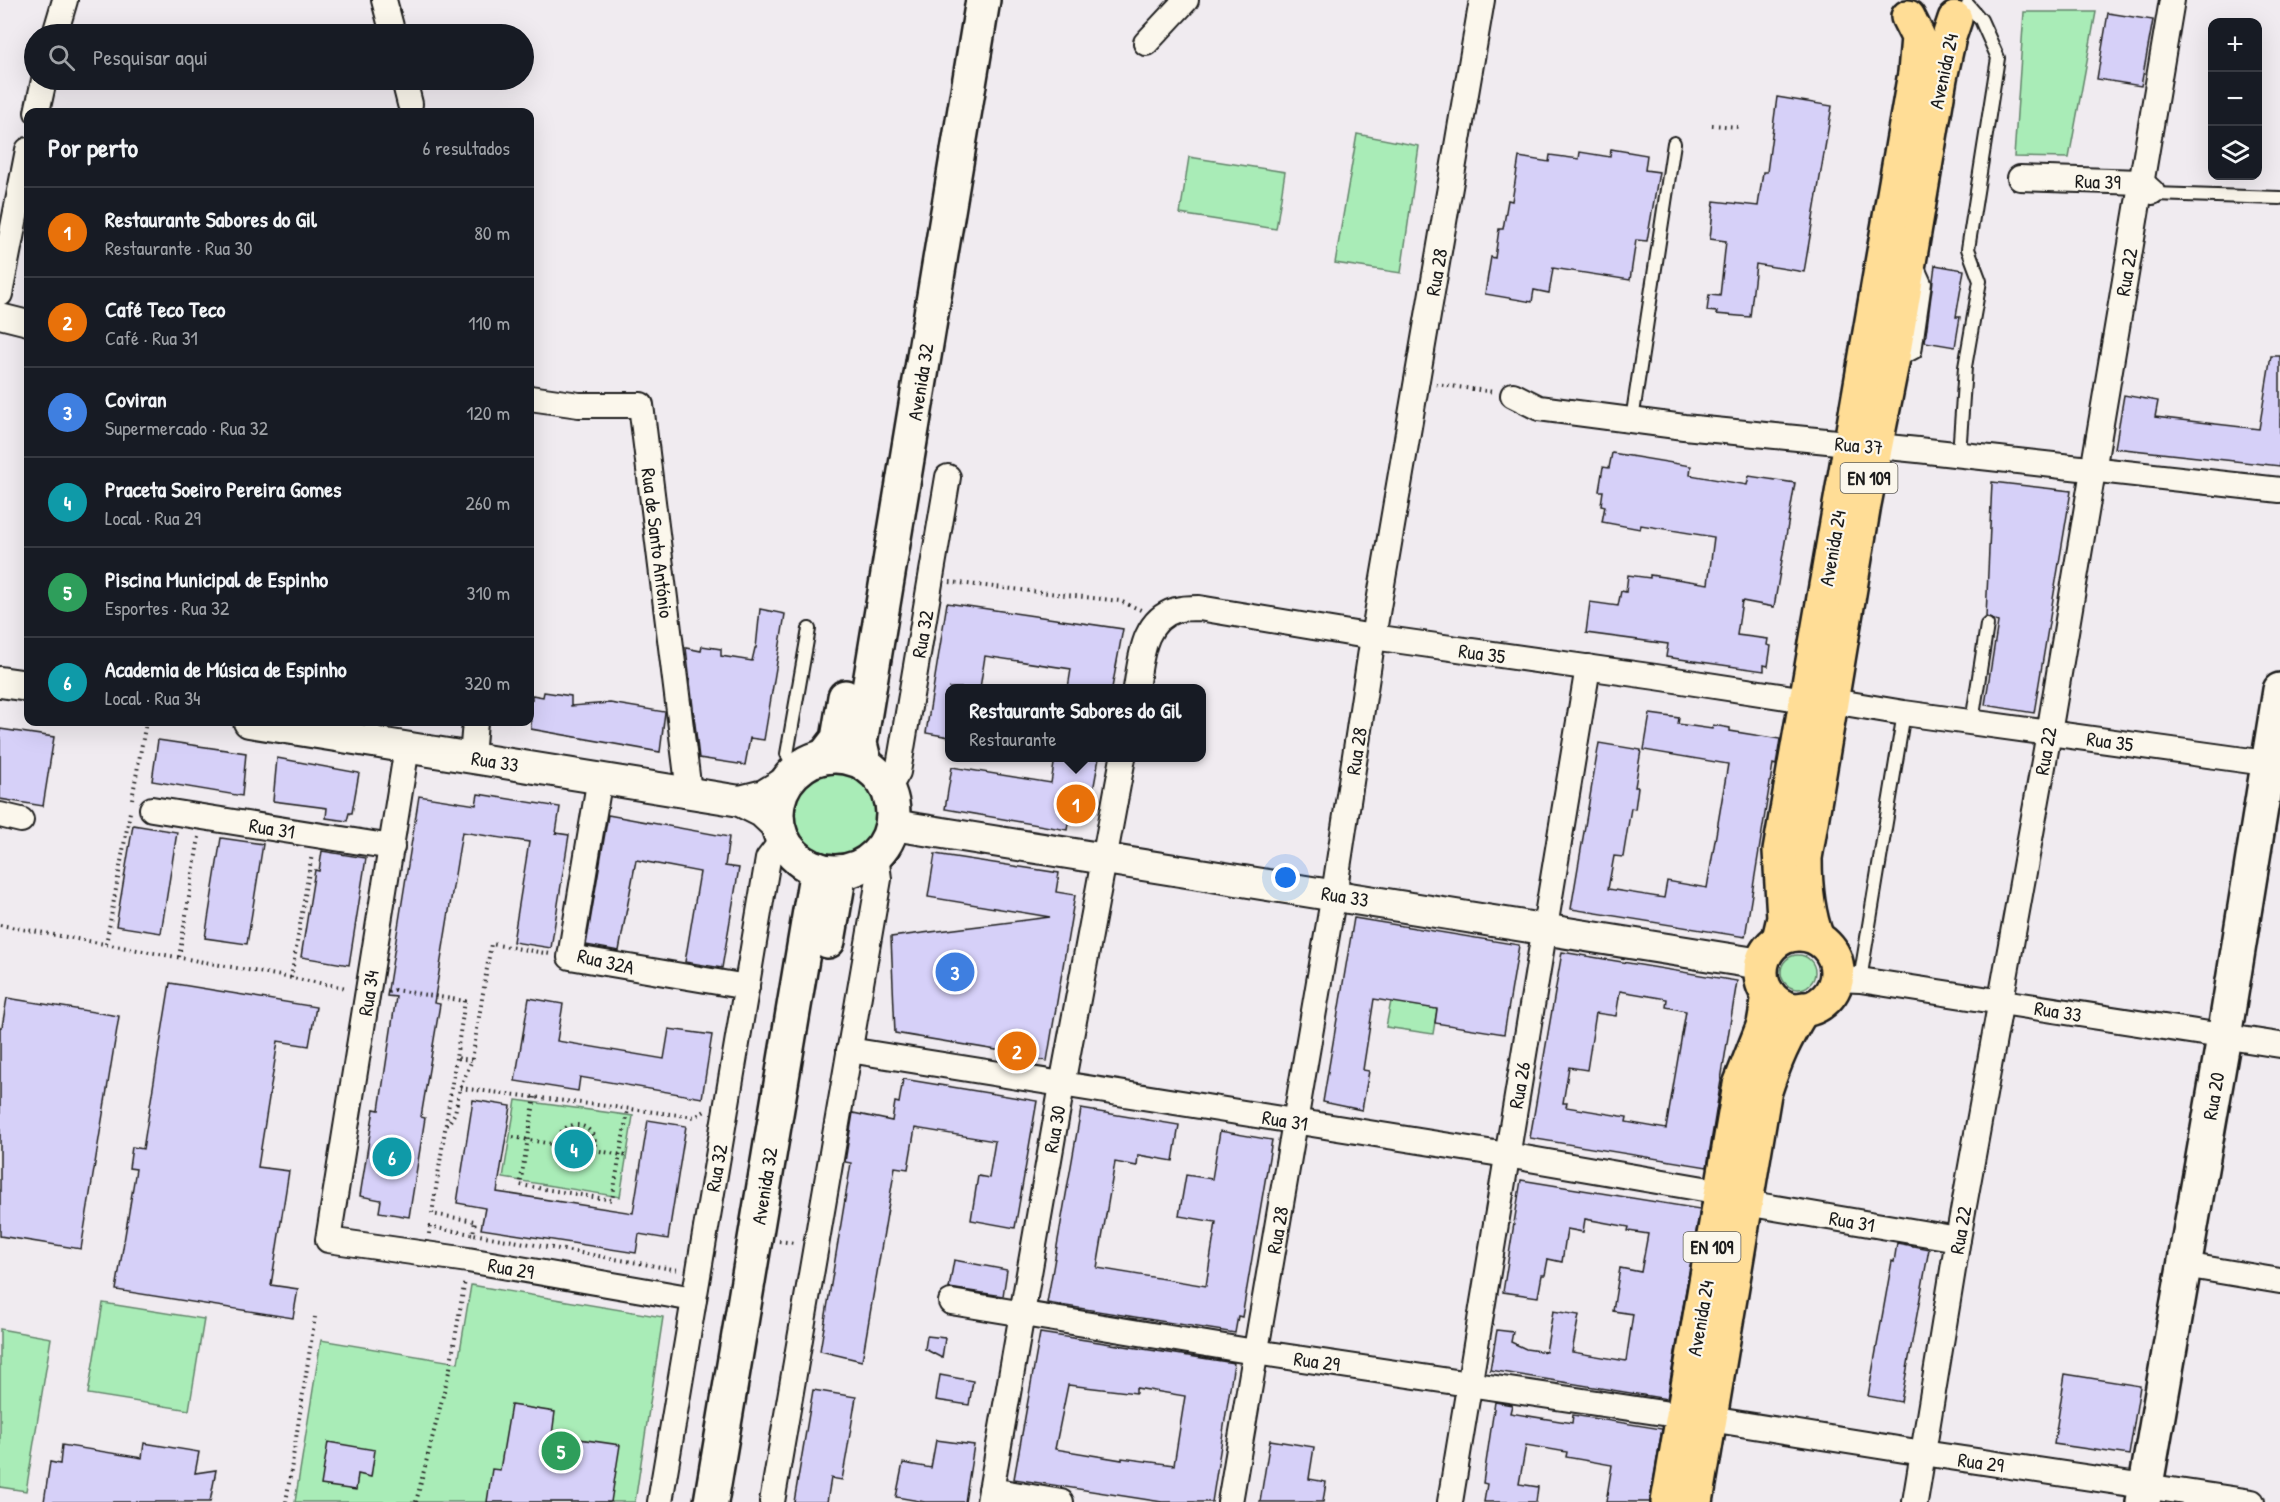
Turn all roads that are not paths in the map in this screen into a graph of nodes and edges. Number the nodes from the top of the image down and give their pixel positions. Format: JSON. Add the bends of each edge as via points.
{"nodes":[{"id":1,"x":65,"y":0,"type":"edge"},
{"id":2,"x":384,"y":0,"type":"edge"},
{"id":3,"x":961,"y":0,"type":"edge"},
{"id":4,"x":983,"y":0,"type":"edge"},
{"id":5,"x":1186,"y":0,"type":"edge"},
{"id":6,"x":1482,"y":0,"type":"edge"},
{"id":7,"x":2172,"y":0,"type":"edge"},
{"id":8,"x":1898,"y":4,"type":"edge"},
{"id":9,"x":1964,"y":8,"type":"edge"},
{"id":10,"x":58,"y":24,"type":"edge"},
{"id":11,"x":390,"y":24,"type":"edge"},
{"id":12,"x":1146,"y":43,"type":"dead end"},
{"id":13,"x":42,"y":90,"type":"edge"},
{"id":14,"x":406,"y":90,"type":"edge"},
{"id":15,"x":410,"y":105,"type":"dead end"},
{"id":16,"x":38,"y":108,"type":"edge"},
{"id":17,"x":1674,"y":143,"type":"dead end"},
{"id":18,"x":24,"y":171,"type":"edge"},
{"id":19,"x":2020,"y":178,"type":"dead end"},
{"id":20,"x":2147,"y":188,"type":"junction"},
{"id":21,"x":2280,"y":198,"type":"edge"},
{"id":22,"x":0,"y":294,"type":"edge"},
{"id":23,"x":0,"y":316,"type":"edge"},
{"id":24,"x":24,"y":322,"type":"edge"},
{"id":25,"x":1513,"y":394,"type":"dead end"},
{"id":26,"x":534,"y":399,"type":"edge"},
{"id":27,"x":1632,"y":420,"type":"junction"},
{"id":28,"x":1863,"y":445,"type":"junction"},
{"id":29,"x":1959,"y":455,"type":"junction"},
{"id":30,"x":2092,"y":470,"type":"junction"},
{"id":31,"x":948,"y":477,"type":"dead end"},
{"id":32,"x":2280,"y":490,"type":"edge"},
{"id":33,"x":1987,"y":625,"type":"dead end"},
{"id":34,"x":809,"y":629,"type":"dead end"},
{"id":35,"x":1373,"y":637,"type":"junction"},
{"id":36,"x":1588,"y":667,"type":"junction"},
{"id":37,"x":0,"y":682,"type":"edge"},
{"id":38,"x":1137,"y":684,"type":"edge"},
{"id":39,"x":24,"y":685,"type":"edge"},
{"id":40,"x":2280,"y":690,"type":"edge"},
{"id":41,"x":1819,"y":701,"type":"junction"},
{"id":42,"x":1904,"y":713,"type":"junction"},
{"id":43,"x":1972,"y":722,"type":"junction"},
{"id":44,"x":304,"y":726,"type":"edge"},
{"id":45,"x":475,"y":726,"type":"edge"},
{"id":46,"x":373,"y":731,"type":"edge"},
{"id":47,"x":2049,"y":733,"type":"junction"},
{"id":48,"x":407,"y":747,"type":"junction"},
{"id":49,"x":472,"y":757,"type":"junction"},
{"id":50,"x":1122,"y":762,"type":"edge"},
{"id":51,"x":865,"y":764,"type":"junction"},
{"id":52,"x":2274,"y":764,"type":"edge"},
{"id":53,"x":803,"y":770,"type":"junction"},
{"id":54,"x":600,"y":777,"type":"junction"},
{"id":55,"x":888,"y":789,"type":"junction"},
{"id":56,"x":689,"y":792,"type":"junction"},
{"id":57,"x":740,"y":801,"type":"junction"},
{"id":58,"x":152,"y":809,"type":"dead end"},
{"id":59,"x":893,"y":825,"type":"junction"},
{"id":60,"x":781,"y":834,"type":"junction"},
{"id":61,"x":392,"y":847,"type":"junction"},
{"id":62,"x":876,"y":855,"type":"junction"},
{"id":63,"x":1104,"y":858,"type":"junction"},
{"id":64,"x":828,"y":871,"type":"junction"},
{"id":65,"x":1334,"y":894,"type":"junction"},
{"id":66,"x":1546,"y":929,"type":"junction"},
{"id":67,"x":1817,"y":938,"type":"junction"},
{"id":68,"x":1770,"y":951,"type":"junction"},
{"id":69,"x":1848,"y":980,"type":"junction"},
{"id":70,"x":747,"y":987,"type":"junction"},
{"id":71,"x":1769,"y":995,"type":"junction"},
{"id":72,"x":2001,"y":1003,"type":"junction"},
{"id":73,"x":1803,"y":1009,"type":"junction"},
{"id":74,"x":2224,"y":1037,"type":"junction"},
{"id":75,"x":2280,"y":1045,"type":"edge"},
{"id":76,"x":849,"y":1050,"type":"junction"},
{"id":77,"x":1062,"y":1085,"type":"junction"},
{"id":78,"x":1296,"y":1122,"type":"junction"},
{"id":79,"x":1507,"y":1155,"type":"junction"},
{"id":80,"x":1734,"y":1198,"type":"junction"},
{"id":81,"x":1958,"y":1239,"type":"junction"},
{"id":82,"x":328,"y":1240,"type":"joint"},
{"id":83,"x":2184,"y":1265,"type":"junction"},
{"id":84,"x":2280,"y":1281,"type":"edge"},
{"id":85,"x":694,"y":1299,"type":"junction"},
{"id":86,"x":951,"y":1302,"type":"dead end"},
{"id":87,"x":1022,"y":1315,"type":"junction"},
{"id":88,"x":1255,"y":1352,"type":"junction"},
{"id":89,"x":1469,"y":1383,"type":"junction"},
{"id":90,"x":1696,"y":1418,"type":"junction"},
{"id":91,"x":1923,"y":1453,"type":"junction"},
{"id":92,"x":2145,"y":1494,"type":"edge"},
{"id":93,"x":990,"y":1496,"type":"edge"},
{"id":94,"x":660,"y":1502,"type":"edge"},
{"id":95,"x":711,"y":1502,"type":"edge"},
{"id":96,"x":732,"y":1502,"type":"edge"},
{"id":97,"x":772,"y":1502,"type":"edge"},
{"id":98,"x":1061,"y":1502,"type":"edge"},
{"id":99,"x":1230,"y":1502,"type":"edge"},
{"id":100,"x":1449,"y":1502,"type":"edge"},
{"id":101,"x":1668,"y":1502,"type":"edge"},
{"id":102,"x":1696,"y":1502,"type":"edge"},
{"id":103,"x":1915,"y":1502,"type":"edge"},
{"id":104,"x":2252,"y":1502,"type":"edge"}],
"edges":[{"from":1,"to":10,"type":"street"},
{"from":2,"to":11,"type":"street"},
{"from":3,"to":53,"type":"main road","name":"Avenida 32","via":[[838,739]]},
{"from":4,"to":51,"type":"main road","name":"Avenida 32","via":[[860,743]]},
{"from":5,"to":12,"type":"street"},
{"from":6,"to":35,"type":"street","name":"Rua 28"},
{"from":7,"to":20,"type":"street","name":"Rua 22"},
{"from":8,"to":9,"type":"main road","name":"Avenida 24","number":"EN 109","via":[[1928,25],[1938,25]]},
{"from":8,"to":28,"type":"main road","name":"Avenida 24","number":"EN 109","via":[[1918,37]]},
{"from":9,"to":28,"type":"main road","name":"Avenida 24","number":"EN 109","via":[[1948,37],[1892,363]]},
{"from":9,"to":29,"type":"lane","via":[[1981,20],[1998,58],[1968,249],[1980,281],[1965,367]]},
{"from":13,"to":16,"type":"street"},
{"from":14,"to":15,"type":"street"},
{"from":17,"to":27,"type":"lane"},
{"from":18,"to":22,"type":"street"},
{"from":19,"to":20,"type":"street","name":"Rua 39"},
{"from":20,"to":21,"type":"lane","name":"Rua 39"},
{"from":20,"to":30,"type":"street","name":"Rua 22"},
{"from":23,"to":24,"type":"street"},
{"from":25,"to":27,"type":"street","name":"Rua 37","via":[[1539,408]]},
{"from":26,"to":56,"type":"street","name":"Rua de Santo António","via":[[579,405],[641,405]]},
{"from":27,"to":28,"type":"street","name":"Rua 37"},
{"from":28,"to":29,"type":"street","name":"Rua 37"},
{"from":28,"to":41,"type":"main road","name":"Avenida 24","number":"EN 109"},
{"from":29,"to":30,"type":"street","name":"Rua 37"},
{"from":30,"to":32,"type":"street","name":"Rua 37"},
{"from":30,"to":47,"type":"street","name":"Rua 22"},
{"from":31,"to":55,"type":"street","name":"Rua 32","via":[[898,772]]},
{"from":33,"to":43,"type":"lane"},
{"from":34,"to":53,"type":"lane","via":[[787,754]]},
{"from":35,"to":36,"type":"street","name":"Rua 35"},
{"from":35,"to":38,"type":"street","name":"Rua 35","via":[[1199,608],[1176,609],[1148,631]]},
{"from":35,"to":65,"type":"street","name":"Rua 28"},
{"from":36,"to":41,"type":"street","name":"Rua 35"},
{"from":36,"to":66,"type":"street","name":"Rua 26"},
{"from":37,"to":39,"type":"street"},
{"from":40,"to":52,"type":"main road","name":"Rua 20"},
{"from":41,"to":42,"type":"street","name":"Rua 35"},
{"from":41,"to":67,"type":"main road","name":"Avenida 24","number":"EN 109","via":[[1805,858],[1809,918]]},
{"from":41,"to":68,"type":"main road","name":"Avenida 24","number":"EN 109","via":[[1780,851],[1784,918]]},
{"from":42,"to":43,"type":"street","name":"Rua 35"},
{"from":42,"to":69,"type":"lane"},
{"from":43,"to":47,"type":"street","name":"Rua 35"},
{"from":44,"to":46,"type":"street","name":"Rua 33"},
{"from":45,"to":49,"type":"street"},
{"from":46,"to":48,"type":"street","name":"Rua 33"},
{"from":47,"to":52,"type":"street","name":"Rua 35"},
{"from":47,"to":72,"type":"street","name":"Rua 22"},
{"from":48,"to":49,"type":"street","name":"Rua 33"},
{"from":48,"to":61,"type":"street","name":"Rua 34"},
{"from":49,"to":54,"type":"street","name":"Rua 33"},
{"from":50,"to":63,"type":"street","name":"Rua 30"},
{"from":51,"to":53,"type":"main road","via":[[838,756]]},
{"from":51,"to":55,"type":"main road"},
{"from":52,"to":74,"type":"main road","name":"Rua 20"},
{"from":53,"to":57,"type":"street","name":"Rua 33","via":[[764,795]]},
{"from":53,"to":60,"type":"main road","via":[[780,794],[777,812]]},
{"from":54,"to":56,"type":"street","name":"Rua 33"},
{"from":54,"to":70,"type":"street","name":"Rua 32A","via":[[570,957]]},
{"from":55,"to":59,"type":"main road"},
{"from":56,"to":57,"type":"street","name":"Rua 33"},
{"from":57,"to":60,"type":"street","name":"Rua 33","via":[[762,812]]},
{"from":58,"to":61,"type":"street","name":"Rua 31"},
{"from":59,"to":62,"type":"main road","via":[[888,840]]},
{"from":59,"to":63,"type":"street","name":"Rua 33"},
{"from":60,"to":64,"type":"main road","via":[[803,862]]},
{"from":60,"to":70,"type":"street","name":"Rua 32","via":[[768,859]]},
{"from":61,"to":82,"type":"street","name":"Rua 34"},
{"from":62,"to":64,"type":"main road","via":[[853,870]]},
{"from":62,"to":76,"type":"street","via":[[879,879]]},
{"from":63,"to":65,"type":"street","name":"Rua 33"},
{"from":63,"to":77,"type":"street","name":"Rua 30"},
{"from":64,"to":95,"type":"main road","name":"Avenida 32"},
{"from":64,"to":96,"type":"main road","name":"Avenida 32"},
{"from":65,"to":66,"type":"street","name":"Rua 33"},
{"from":65,"to":78,"type":"street","name":"Rua 28"},
{"from":66,"to":68,"type":"street","name":"Rua 33"},
{"from":66,"to":79,"type":"street","name":"Rua 26"},
{"from":67,"to":68,"type":"main road","via":[[1792,934]]},
{"from":67,"to":69,"type":"main road","name":"Avenida 24","number":"EN 109","via":[[1827,946]]},
{"from":68,"to":71,"type":"main road","name":"Avenida 24","number":"EN 109","via":[[1763,984]]},
{"from":69,"to":72,"type":"street","name":"Rua 33"},
{"from":69,"to":73,"type":"main road","name":"Avenida 24","number":"EN 109","via":[[1824,1000]]},
{"from":70,"to":85,"type":"street","name":"Rua 32"},
{"from":71,"to":73,"type":"main road","via":[[1785,1006]]},
{"from":71,"to":80,"type":"main road","name":"Avenida 24","number":"EN 109","via":[[1764,1024],[1740,1085]]},
{"from":72,"to":74,"type":"street","name":"Rua 33"},
{"from":72,"to":81,"type":"street","name":"Rua 22"},
{"from":73,"to":80,"type":"main road","name":"Avenida 24","number":"EN 109","via":[[1775,1057]]},
{"from":74,"to":75,"type":"street","name":"Rua 33"},
{"from":74,"to":83,"type":"main road","name":"Rua 20"},
{"from":76,"to":77,"type":"street","name":"Rua 31"},
{"from":76,"to":97,"type":"street"},
{"from":77,"to":78,"type":"street","name":"Rua 31"},
{"from":77,"to":87,"type":"street","name":"Rua 30"},
{"from":78,"to":79,"type":"street","name":"Rua 31"},
{"from":78,"to":88,"type":"street","name":"Rua 28"},
{"from":79,"to":80,"type":"street","name":"Rua 31"},
{"from":79,"to":89,"type":"street","name":"Rua 26"},
{"from":80,"to":81,"type":"street","name":"Rua 31"},
{"from":80,"to":90,"type":"main road","name":"Avenida 24","number":"EN 109"},
{"from":81,"to":91,"type":"street","name":"Rua 22"},
{"from":82,"to":85,"type":"street","name":"Rua 29"},
{"from":83,"to":84,"type":"street"},
{"from":83,"to":92,"type":"main road","name":"Rua 20"},
{"from":85,"to":94,"type":"street","name":"Rua 32"},
{"from":86,"to":87,"type":"street","name":"Rua 29"},
{"from":87,"to":88,"type":"street","name":"Rua 29"},
{"from":87,"to":93,"type":"street","name":"Rua 30"},
{"from":88,"to":89,"type":"street","name":"Rua 29"},
{"from":88,"to":99,"type":"street","name":"Rua 28"},
{"from":89,"to":90,"type":"street","name":"Rua 29"},
{"from":89,"to":100,"type":"street","name":"Rua 26"},
{"from":90,"to":91,"type":"street","name":"Rua 29"},
{"from":90,"to":101,"type":"main road","name":"Avenida 24","number":"EN 109"},
{"from":90,"to":102,"type":"main road","name":"Avenida 24","number":"EN 109"},
{"from":91,"to":92,"type":"street","name":"Rua 29"},
{"from":91,"to":103,"type":"street","name":"Rua 22"},
{"from":92,"to":104,"type":"street","name":"Rua 29"},
{"from":93,"to":98,"type":"street"}]}
